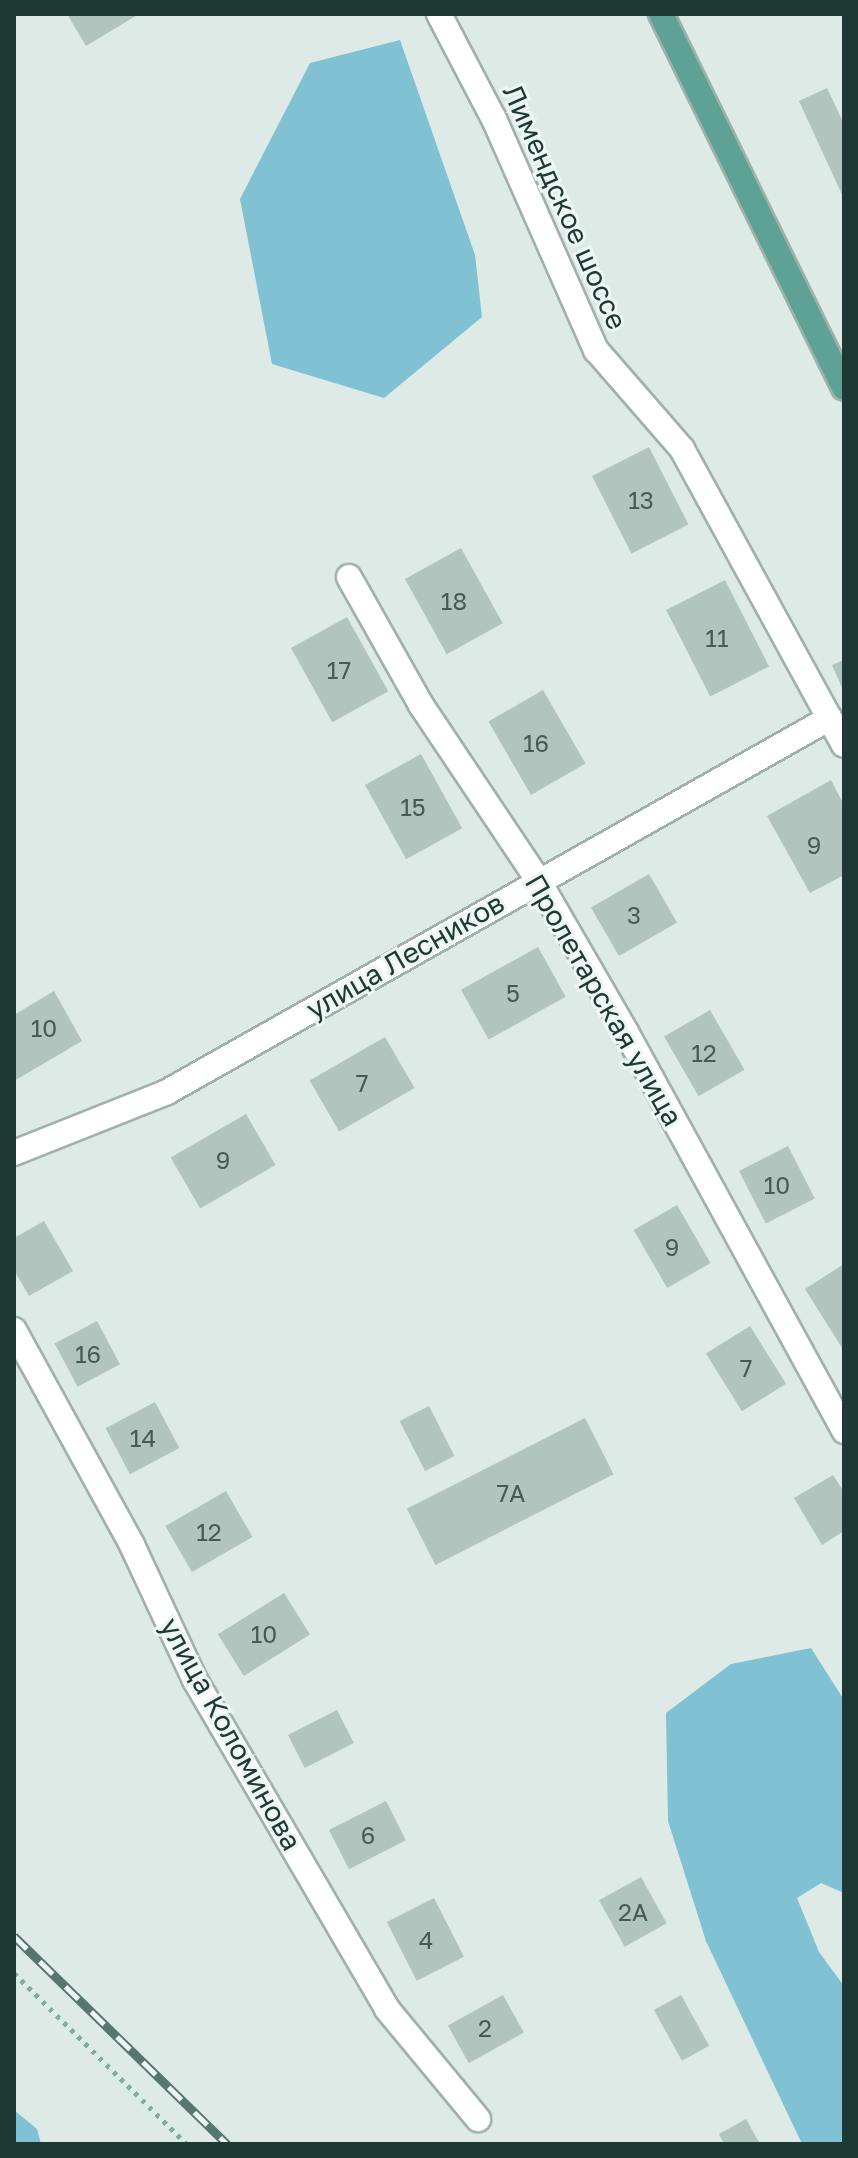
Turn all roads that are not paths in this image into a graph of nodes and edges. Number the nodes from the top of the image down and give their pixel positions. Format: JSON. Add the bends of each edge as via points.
{"nodes":[{"id":1,"x":439,"y":14,"type":"edge"},
{"id":2,"x":661,"y":14,"type":"edge"},
{"id":3,"x":844,"y":388,"type":"edge"},
{"id":4,"x":349,"y":577,"type":"dead end"},
{"id":5,"x":830,"y":718,"type":"junction"},
{"id":6,"x":844,"y":745,"type":"edge"},
{"id":7,"x":538,"y":880,"type":"junction"},
{"id":8,"x":14,"y":1153,"type":"edge"},
{"id":9,"x":14,"y":1330,"type":"edge"},
{"id":10,"x":844,"y":1431,"type":"edge"},
{"id":11,"x":478,"y":2119,"type":"dead end"}],
"edges":[{"from":1,"to":5,"type":"street","name":"Лимендское шоссе","via":[[494,119],[596,350],[682,449]]},
{"from":2,"to":3,"type":"main road"},
{"from":4,"to":7,"type":"street","name":"Пролетарская улица","via":[[421,705]]},
{"from":5,"to":6,"type":"street","name":"Лимендское шоссе"},
{"from":5,"to":7,"type":"street","name":"улица Лесников"},
{"from":7,"to":8,"type":"street","name":"улица Лесников","via":[[167,1092]]},
{"from":7,"to":10,"type":"street","name":"Пролетарская улица"},
{"from":9,"to":11,"type":"street","name":"улица Коломинова","via":[[132,1545],[195,1680],[387,2009]]}]}
